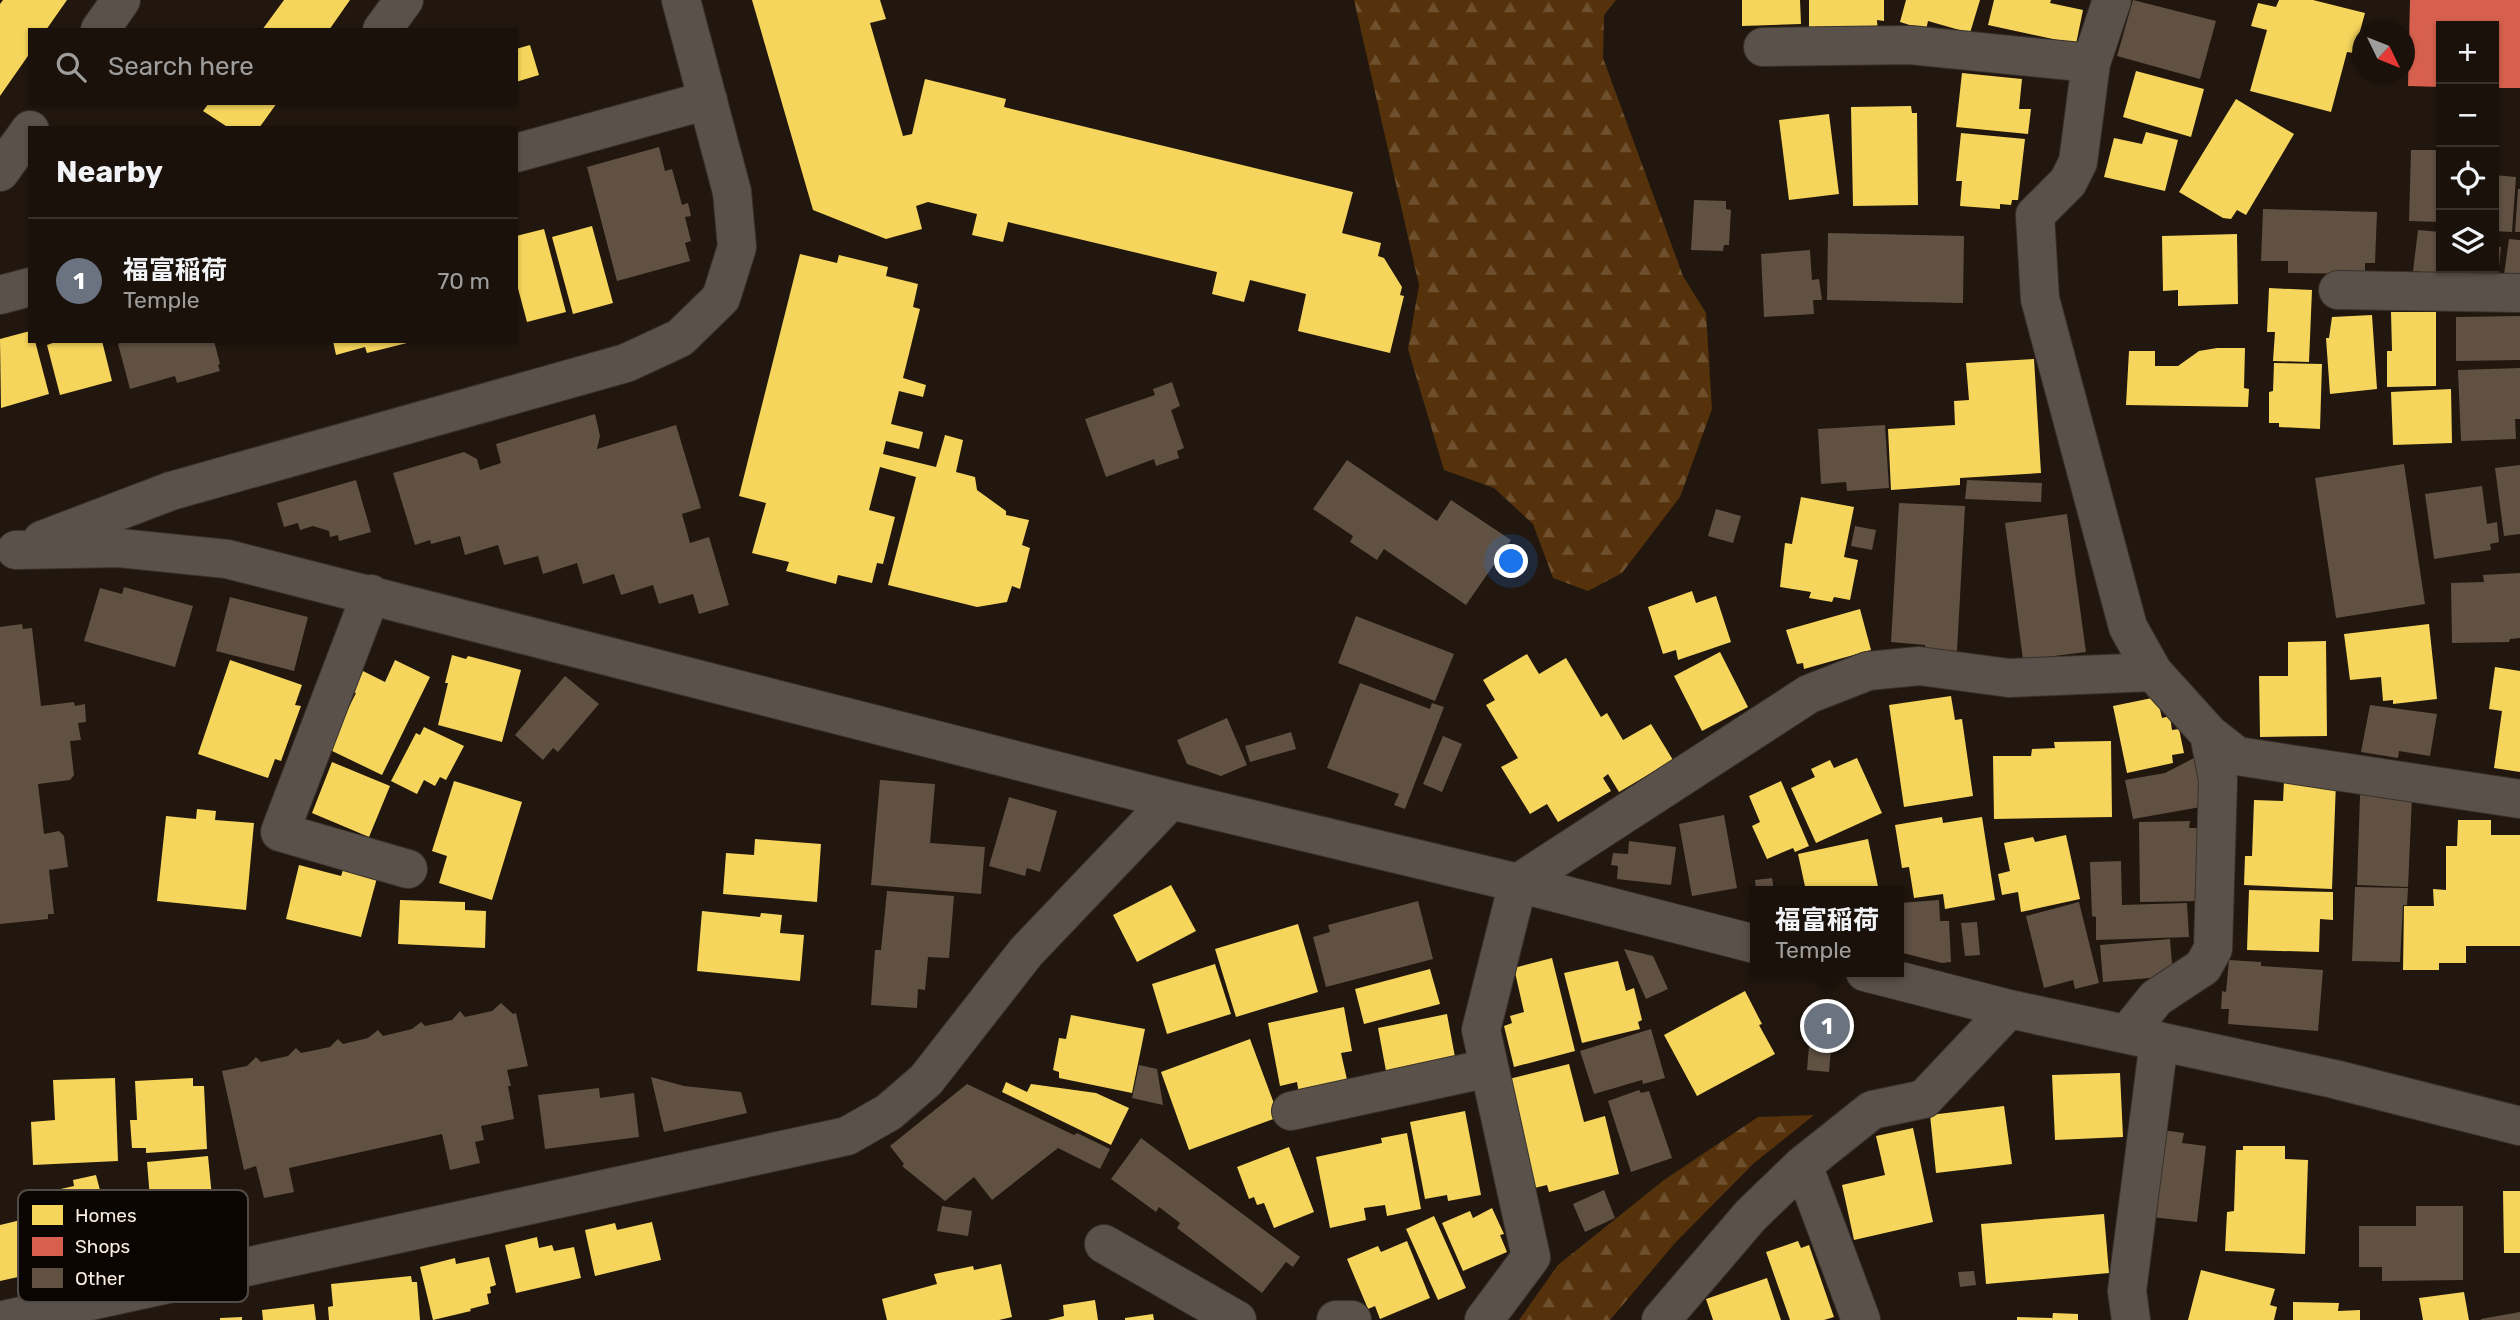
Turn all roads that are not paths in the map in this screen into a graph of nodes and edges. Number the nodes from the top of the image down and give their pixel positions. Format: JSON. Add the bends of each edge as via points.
{"nodes":[{"id":1,"x":121,"y":0,"type":"edge"},
{"id":2,"x":404,"y":0,"type":"edge"},
{"id":3,"x":681,"y":0,"type":"edge"},
{"id":4,"x":2112,"y":0,"type":"edge"},
{"id":5,"x":101,"y":28,"type":"edge"},
{"id":6,"x":383,"y":28,"type":"edge"},
{"id":7,"x":1763,"y":47,"type":"dead end"},
{"id":8,"x":2091,"y":63,"type":"junction"},
{"id":9,"x":708,"y":100,"type":"junction"},
{"id":10,"x":47,"y":105,"type":"edge"},
{"id":11,"x":32,"y":126,"type":"edge"},
{"id":12,"x":28,"y":132,"type":"edge"},
{"id":13,"x":518,"y":152,"type":"edge"},
{"id":14,"x":0,"y":172,"type":"edge"},
{"id":15,"x":28,"y":287,"type":"edge"},
{"id":16,"x":2339,"y":290,"type":"dead end"},
{"id":17,"x":2520,"y":293,"type":"edge"},
{"id":18,"x":0,"y":295,"type":"edge"},
{"id":19,"x":8,"y":552,"type":"edge"},
{"id":20,"x":371,"y":594,"type":"junction"},
{"id":21,"x":2153,"y":672,"type":"junction"},
{"id":22,"x":2210,"y":734,"type":"junction"},
{"id":23,"x":2520,"y":799,"type":"edge"},
{"id":24,"x":1171,"y":800,"type":"junction"},
{"id":25,"x":408,"y":869,"type":"dead end"},
{"id":26,"x":1518,"y":883,"type":"junction"},
{"id":27,"x":1750,"y":943,"type":"edge"},
{"id":28,"x":1884,"y":977,"type":"edge"},
{"id":29,"x":2009,"y":1009,"type":"junction"},
{"id":30,"x":2143,"y":1038,"type":"junction"},
{"id":31,"x":1489,"y":1068,"type":"junction"},
{"id":32,"x":1291,"y":1111,"type":"dead end"},
{"id":33,"x":2520,"y":1126,"type":"edge"},
{"id":34,"x":1803,"y":1165,"type":"junction"},
{"id":35,"x":1104,"y":1244,"type":"dead end"},
{"id":36,"x":248,"y":1267,"type":"edge"},
{"id":37,"x":86,"y":1302,"type":"edge"},
{"id":38,"x":3,"y":1320,"type":"edge"},
{"id":39,"x":1237,"y":1320,"type":"edge"},
{"id":40,"x":1336,"y":1320,"type":"edge"},
{"id":41,"x":1352,"y":1320,"type":"edge"},
{"id":42,"x":1484,"y":1320,"type":"edge"},
{"id":43,"x":1661,"y":1320,"type":"edge"},
{"id":44,"x":1861,"y":1320,"type":"edge"},
{"id":45,"x":2132,"y":1320,"type":"edge"}],
"edges":[{"from":1,"to":5,"type":"street"},
{"from":2,"to":6,"type":"street"},
{"from":3,"to":9,"type":"street"},
{"from":4,"to":8,"type":"street"},
{"from":7,"to":8,"type":"street","via":[[1910,45]]},
{"from":8,"to":21,"type":"street","via":[[2078,162],[2068,182],[2035,215],[2040,299],[2128,627]]},
{"from":9,"to":13,"type":"street"},
{"from":9,"to":19,"type":"street","via":[[732,192],[737,247],[721,298],[681,338],[626,363],[171,491]]},
{"from":10,"to":11,"type":"street"},
{"from":12,"to":14,"type":"street"},
{"from":15,"to":18,"type":"street"},
{"from":16,"to":17,"type":"street"},
{"from":19,"to":20,"type":"street","via":[[119,548],[227,559]]},
{"from":20,"to":24,"type":"street"},
{"from":20,"to":25,"type":"street","via":[[281,832]]},
{"from":21,"to":22,"type":"street"},
{"from":21,"to":26,"type":"street","via":[[2009,678],[1919,666],[1868,671],[1809,694]]},
{"from":22,"to":23,"type":"street","via":[[2237,756]]},
{"from":22,"to":30,"type":"street","via":[[2218,780],[2213,949],[2203,967],[2156,998]]},
{"from":24,"to":26,"type":"street"},
{"from":24,"to":36,"type":"street","via":[[1026,952],[926,1080],[889,1112],[847,1136]]},
{"from":26,"to":27,"type":"street"},
{"from":26,"to":31,"type":"street","via":[[1481,1030]]},
{"from":28,"to":29,"type":"street"},
{"from":29,"to":30,"type":"street"},
{"from":29,"to":34,"type":"street","via":[[1924,1099],[1871,1110]]},
{"from":30,"to":33,"type":"street"},
{"from":30,"to":45,"type":"street","via":[[2127,1291]]},
{"from":31,"to":32,"type":"street"},
{"from":31,"to":42,"type":"street","via":[[1531,1257]]},
{"from":34,"to":43,"type":"street","via":[[1752,1215]]},
{"from":34,"to":44,"type":"street"},
{"from":35,"to":39,"type":"street"},
{"from":37,"to":38,"type":"street"},
{"from":40,"to":41,"type":"street"}]}
